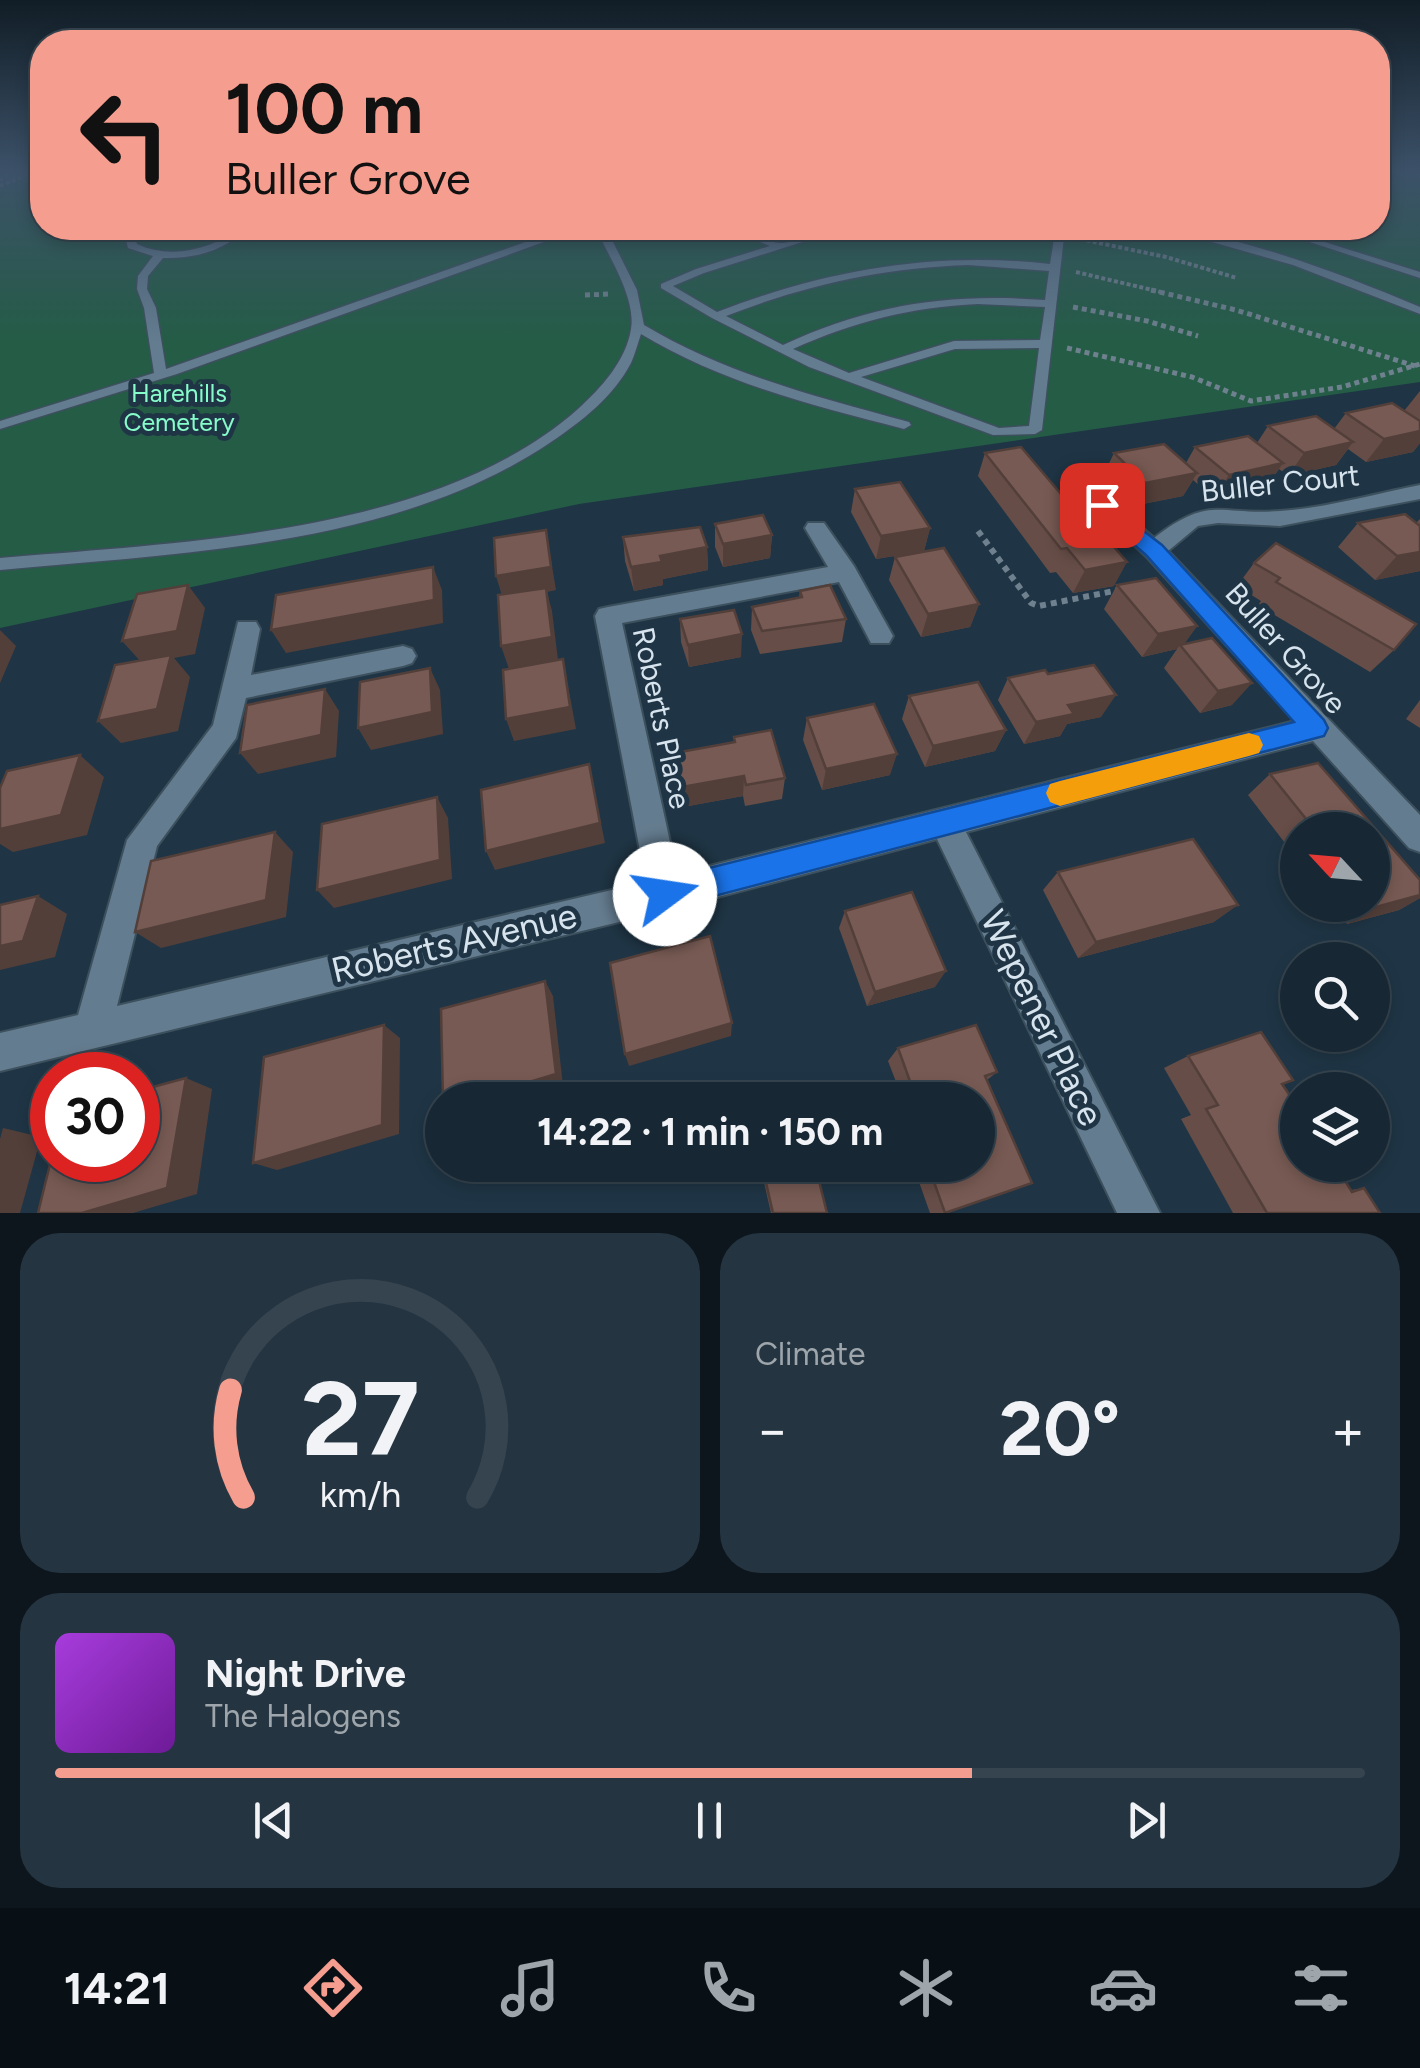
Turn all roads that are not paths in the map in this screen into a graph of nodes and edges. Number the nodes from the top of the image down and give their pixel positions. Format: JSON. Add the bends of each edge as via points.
{"nodes":[{"id":1,"x":130,"y":240,"type":"edge"},
{"id":2,"x":221,"y":240,"type":"edge"},
{"id":3,"x":540,"y":240,"type":"edge"},
{"id":4,"x":607,"y":240,"type":"edge"},
{"id":5,"x":762,"y":240,"type":"edge"},
{"id":6,"x":798,"y":240,"type":"edge"},
{"id":7,"x":809,"y":240,"type":"edge"},
{"id":8,"x":1059,"y":240,"type":"edge"},
{"id":9,"x":1219,"y":240,"type":"edge"},
{"id":10,"x":1309,"y":240,"type":"edge"},
{"id":11,"x":778,"y":246,"type":"junction"},
{"id":12,"x":160,"y":254,"type":"junction"},
{"id":13,"x":1056,"y":268,"type":"junction"},
{"id":14,"x":1420,"y":276,"type":"edge"},
{"id":15,"x":1051,"y":304,"type":"junction"},
{"id":16,"x":1420,"y":311,"type":"edge"},
{"id":17,"x":716,"y":316,"type":"junction"},
{"id":18,"x":638,"y":327,"type":"junction"},
{"id":19,"x":1046,"y":344,"type":"junction"},
{"id":20,"x":782,"y":350,"type":"junction"},
{"id":21,"x":161,"y":374,"type":"junction"},
{"id":22,"x":849,"y":377,"type":"junction"},
{"id":23,"x":904,"y":425,"type":"dead end"},
{"id":24,"x":0,"y":426,"type":"edge"},
{"id":25,"x":1420,"y":492,"type":"edge"},
{"id":26,"x":1102,"y":505,"type":"dead end"},
{"id":27,"x":816,"y":528,"type":"dead end"},
{"id":28,"x":1154,"y":550,"type":"junction"},
{"id":29,"x":0,"y":564,"type":"edge"},
{"id":30,"x":846,"y":572,"type":"junction"},
{"id":31,"x":247,"y":629,"type":"dead end"},
{"id":32,"x":880,"y":636,"type":"dead end"},
{"id":33,"x":404,"y":656,"type":"dead end"},
{"id":34,"x":236,"y":689,"type":"junction"},
{"id":35,"x":1315,"y":728,"type":"junction"},
{"id":36,"x":945,"y":822,"type":"junction"},
{"id":37,"x":1420,"y":837,"type":"edge"},
{"id":38,"x":665,"y":894,"type":"junction"},
{"id":39,"x":93,"y":1028,"type":"junction"},
{"id":40,"x":0,"y":1052,"type":"edge"},
{"id":41,"x":1139,"y":1213,"type":"edge"}],
"edges":[{"from":1,"to":12,"type":"lane"},
{"from":2,"to":12,"type":"lane"},
{"from":3,"to":21,"type":"lane"},
{"from":4,"to":18,"type":"lane"},
{"from":5,"to":11,"type":"lane"},
{"from":6,"to":11,"type":"lane"},
{"from":7,"to":11,"type":"lane"},
{"from":8,"to":13,"type":"lane"},
{"from":9,"to":16,"type":"lane","via":[[1325,271]]},
{"from":10,"to":14,"type":"lane"},
{"from":11,"to":17,"type":"lane","via":[[664,286]]},
{"from":12,"to":21,"type":"lane","via":[[143,276],[142,289]]},
{"from":13,"to":15,"type":"lane"},
{"from":13,"to":17,"type":"lane","via":[[1001,262],[894,266],[835,276]]},
{"from":15,"to":19,"type":"lane"},
{"from":15,"to":20,"type":"lane","via":[[974,299],[896,306]]},
{"from":17,"to":20,"type":"lane"},
{"from":18,"to":23,"type":"lane","via":[[724,373]]},
{"from":18,"to":29,"type":"lane","via":[[632,353],[564,432],[454,484],[372,514],[224,542]]},
{"from":19,"to":22,"type":"lane","via":[[954,345]]},
{"from":19,"to":22,"type":"lane","via":[[1035,430],[998,432]]},
{"from":20,"to":22,"type":"lane"},
{"from":21,"to":24,"type":"lane"},
{"from":25,"to":28,"type":"street","name":"Buller Court","via":[[1280,519],[1192,520]]},
{"from":26,"to":28,"type":"street","name":"Buller Grove"},
{"from":27,"to":30,"type":"street"},
{"from":28,"to":35,"type":"street","name":"Buller Grove"},
{"from":30,"to":32,"type":"street"},
{"from":30,"to":38,"type":"street","name":"Roberts Place","via":[[608,616]]},
{"from":31,"to":34,"type":"street"},
{"from":33,"to":34,"type":"street"},
{"from":34,"to":39,"type":"street","via":[[226,729],[143,840]]},
{"from":35,"to":36,"type":"street","name":"Roberts Avenue"},
{"from":35,"to":37,"type":"street","name":"Buller Grove"},
{"from":36,"to":38,"type":"street","name":"Roberts Avenue"},
{"from":36,"to":41,"type":"street","name":"Wepener Place"},
{"from":38,"to":39,"type":"street","name":"Roberts Avenue"},
{"from":39,"to":40,"type":"street","name":"Roberts Avenue"}]}
